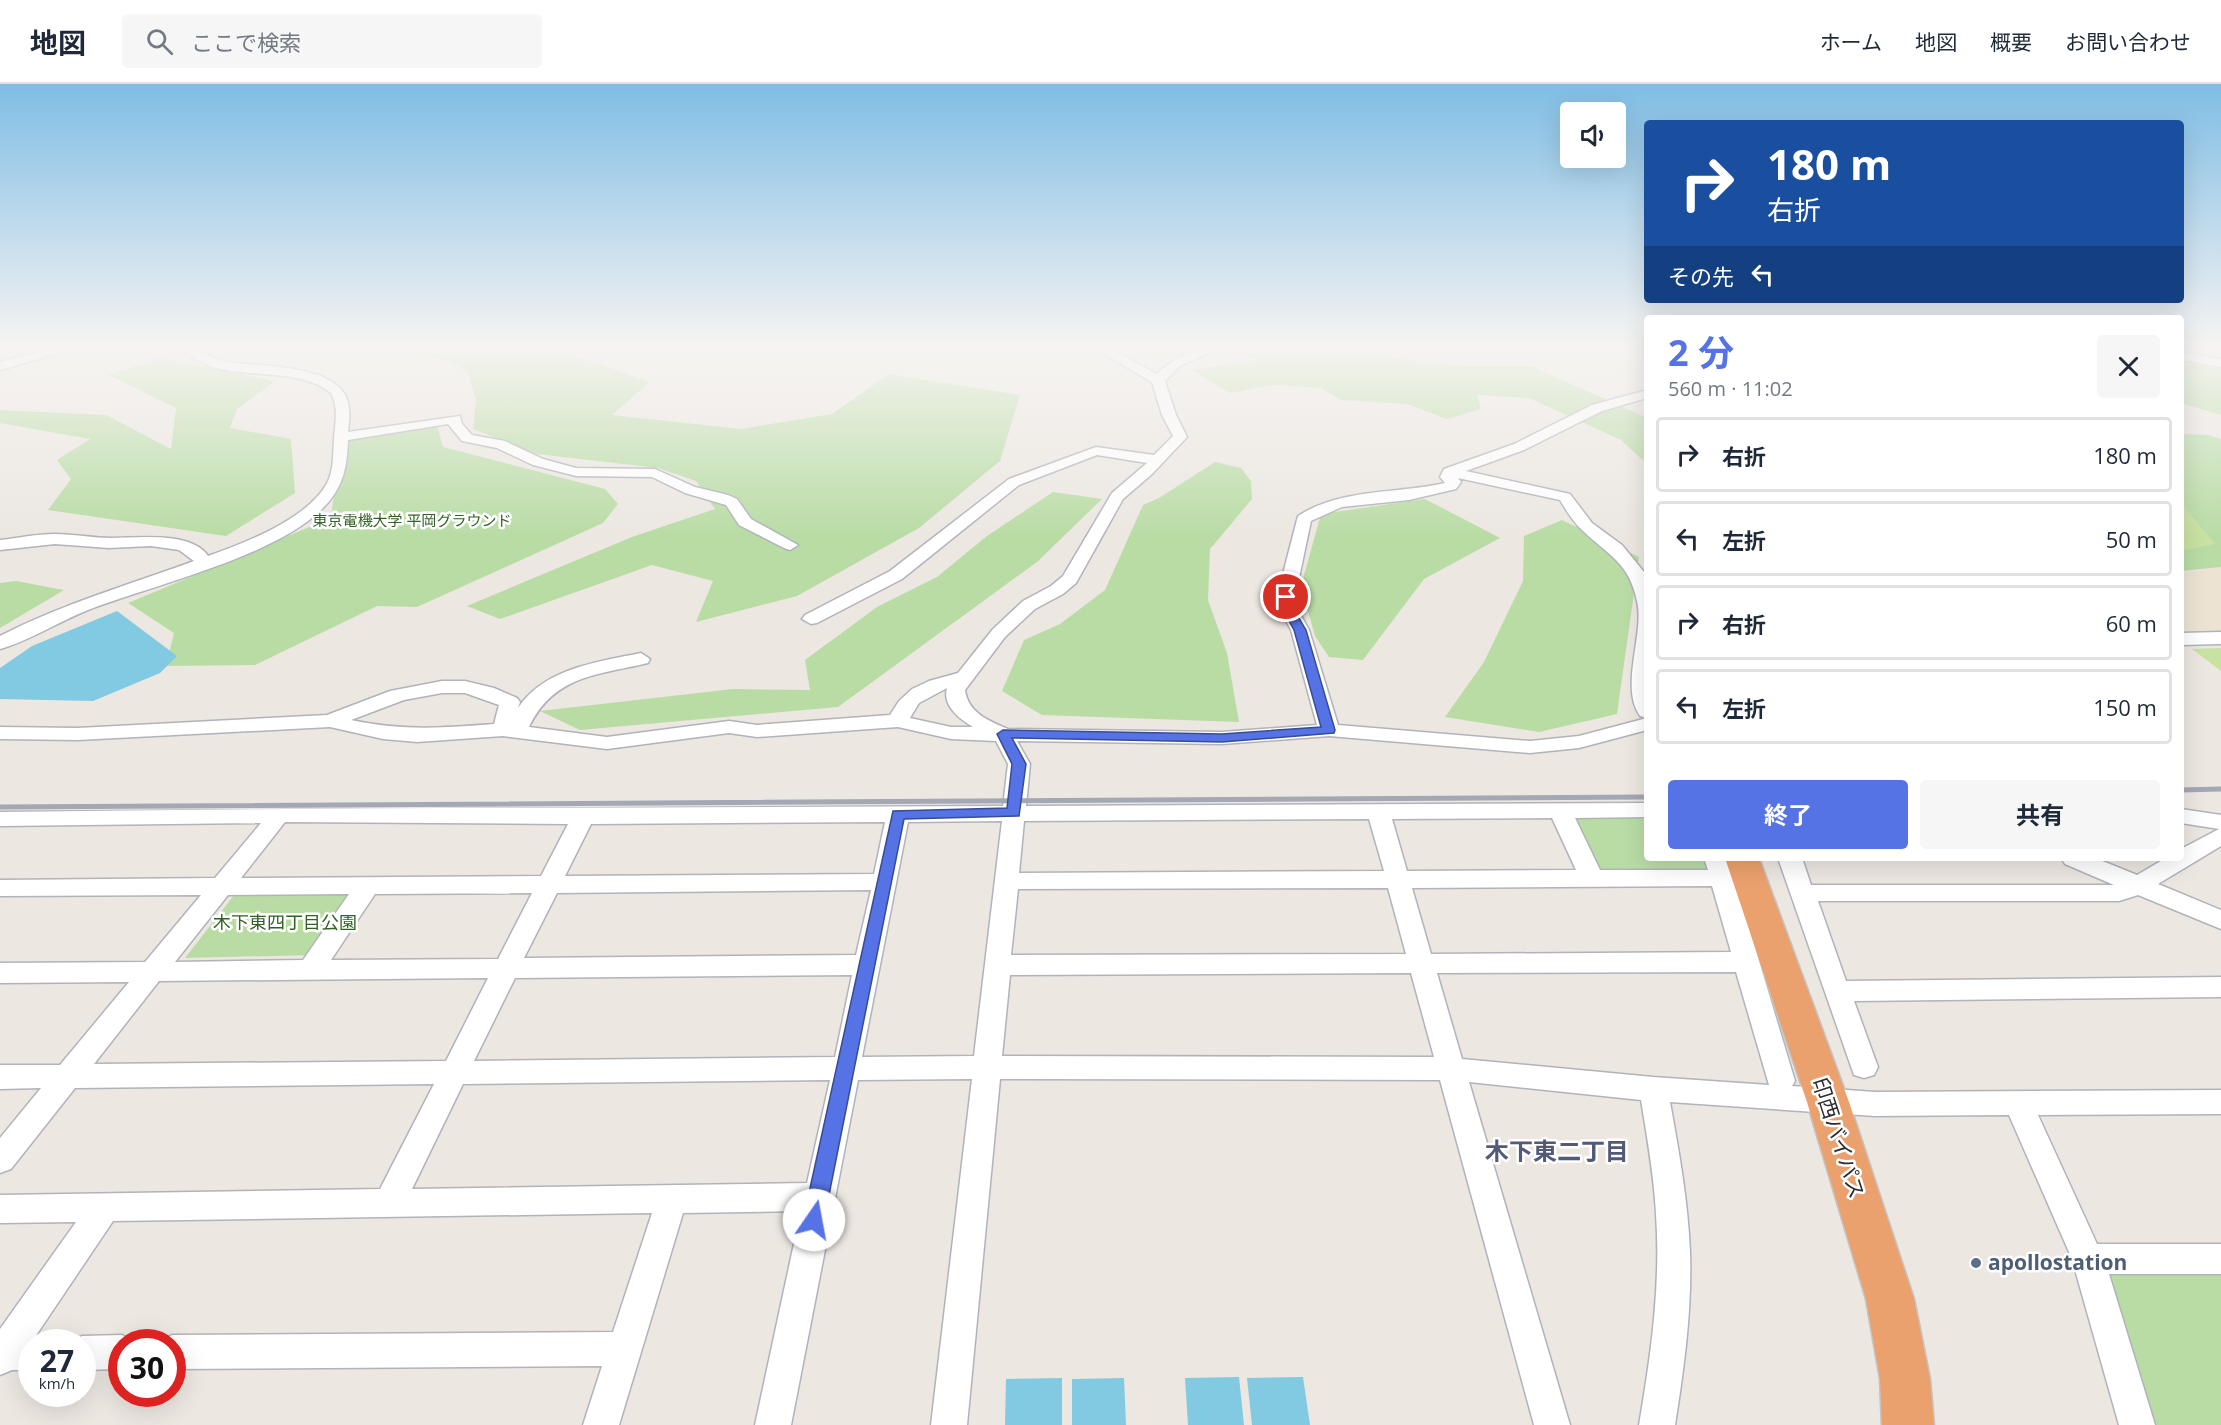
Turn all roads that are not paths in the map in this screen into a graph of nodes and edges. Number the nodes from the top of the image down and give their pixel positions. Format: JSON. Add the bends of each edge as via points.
{"nodes":[{"id":1,"x":343,"y":410,"type":"edge"},
{"id":2,"x":1167,"y":410,"type":"edge"},
{"id":3,"x":1594,"y":410,"type":"edge"},
{"id":4,"x":341,"y":437,"type":"junction"},
{"id":5,"x":1156,"y":460,"type":"junction"},
{"id":6,"x":1449,"y":472,"type":"junction"},
{"id":7,"x":790,"y":544,"type":"dead end"},
{"id":8,"x":0,"y":545,"type":"edge"},
{"id":9,"x":203,"y":562,"type":"junction"},
{"id":10,"x":1644,"y":595,"type":"edge"},
{"id":11,"x":811,"y":619,"type":"dead end"},
{"id":12,"x":2221,"y":638,"type":"edge"},
{"id":13,"x":2184,"y":639,"type":"edge"},
{"id":14,"x":0,"y":643,"type":"edge"},
{"id":15,"x":1644,"y":645,"type":"edge"},
{"id":16,"x":641,"y":659,"type":"dead end"},
{"id":17,"x":962,"y":678,"type":"junction"},
{"id":18,"x":1644,"y":698,"type":"edge"},
{"id":19,"x":330,"y":720,"type":"junction"},
{"id":20,"x":898,"y":722,"type":"junction"},
{"id":21,"x":1644,"y":725,"type":"edge"},
{"id":22,"x":1329,"y":730,"type":"junction"},
{"id":23,"x":510,"y":731,"type":"junction"},
{"id":24,"x":0,"y":733,"type":"edge"},
{"id":25,"x":1003,"y":734,"type":"junction"},
{"id":26,"x":1378,"y":810,"type":"junction"},
{"id":27,"x":1560,"y":810,"type":"junction"},
{"id":28,"x":1644,"y":810,"type":"edge"},
{"id":29,"x":1014,"y":812,"type":"junction"},
{"id":30,"x":279,"y":815,"type":"junction"},
{"id":31,"x":898,"y":815,"type":"junction"},
{"id":32,"x":584,"y":816,"type":"junction"},
{"id":33,"x":2184,"y":816,"type":"edge"},
{"id":34,"x":0,"y":819,"type":"edge"},
{"id":35,"x":2221,"y":822,"type":"edge"},
{"id":36,"x":2221,"y":836,"type":"edge"},
{"id":37,"x":2184,"y":858,"type":"edge"},
{"id":38,"x":1791,"y":861,"type":"edge"},
{"id":39,"x":2080,"y":861,"type":"edge"},
{"id":40,"x":2179,"y":861,"type":"edge"},
{"id":41,"x":1733,"y":871,"type":"edge"},
{"id":42,"x":1593,"y":879,"type":"junction"},
{"id":43,"x":1400,"y":880,"type":"junction"},
{"id":44,"x":1008,"y":881,"type":"junction"},
{"id":45,"x":884,"y":882,"type":"junction"},
{"id":46,"x":549,"y":884,"type":"junction"},
{"id":47,"x":368,"y":885,"type":"junction"},
{"id":48,"x":2139,"y":885,"type":"junction"},
{"id":49,"x":222,"y":886,"type":"junction"},
{"id":50,"x":0,"y":888,"type":"edge"},
{"id":51,"x":1802,"y":893,"type":"junction"},
{"id":52,"x":2221,"y":920,"type":"edge"},
{"id":53,"x":1746,"y":962,"type":"junction"},
{"id":54,"x":999,"y":964,"type":"junction"},
{"id":55,"x":1423,"y":964,"type":"junction"},
{"id":56,"x":867,"y":965,"type":"junction"},
{"id":57,"x":507,"y":967,"type":"junction"},
{"id":58,"x":312,"y":968,"type":"junction"},
{"id":59,"x":154,"y":970,"type":"junction"},
{"id":60,"x":0,"y":973,"type":"edge"},
{"id":61,"x":2221,"y":987,"type":"edge"},
{"id":62,"x":1837,"y":991,"type":"junction"},
{"id":63,"x":987,"y":1067,"type":"junction"},
{"id":64,"x":1864,"y":1067,"type":"dead end"},
{"id":65,"x":845,"y":1069,"type":"junction"},
{"id":66,"x":1451,"y":1069,"type":"junction"},
{"id":67,"x":453,"y":1074,"type":"junction"},
{"id":68,"x":69,"y":1076,"type":"junction"},
{"id":69,"x":0,"y":1077,"type":"edge"},
{"id":70,"x":1781,"y":1081,"type":"dead end"},
{"id":71,"x":1653,"y":1089,"type":"junction"},
{"id":72,"x":1828,"y":1102,"type":"junction"},
{"id":73,"x":2221,"y":1102,"type":"edge"},
{"id":74,"x":2019,"y":1105,"type":"junction"},
{"id":75,"x":0,"y":1160,"type":"edge"},
{"id":76,"x":818,"y":1197,"type":"junction"},
{"id":77,"x":672,"y":1199,"type":"junction"},
{"id":78,"x":389,"y":1203,"type":"junction"},
{"id":79,"x":105,"y":1207,"type":"junction"},
{"id":80,"x":0,"y":1209,"type":"edge"},
{"id":81,"x":2088,"y":1259,"type":"junction"},
{"id":82,"x":2221,"y":1259,"type":"edge"},
{"id":83,"x":625,"y":1349,"type":"junction"},
{"id":84,"x":186,"y":1352,"type":"edge"},
{"id":85,"x":12,"y":1355,"type":"edge"},
{"id":86,"x":601,"y":1425,"type":"edge"},
{"id":87,"x":773,"y":1425,"type":"edge"},
{"id":88,"x":949,"y":1425,"type":"edge"},
{"id":89,"x":1552,"y":1425,"type":"edge"},
{"id":90,"x":1657,"y":1425,"type":"edge"},
{"id":91,"x":1908,"y":1425,"type":"edge"},
{"id":92,"x":2137,"y":1425,"type":"edge"}],
"edges":[{"from":1,"to":4,"type":"street"},
{"from":2,"to":5,"type":"street","via":[[1180,437]]},
{"from":3,"to":6,"type":"street","via":[[1519,447]]},
{"from":4,"to":7,"type":"street","via":[[455,419],[455,425],[467,438],[500,444],[537,462],[576,472],[655,473],[690,490],[723,498],[732,502],[745,522]]},
{"from":4,"to":9,"type":"street","via":[[335,480],[323,499],[280,530]]},
{"from":5,"to":11,"type":"street","via":[[1096,451],[1014,482],[896,575]]},
{"from":5,"to":17,"type":"street","via":[[1118,496],[1070,579],[1029,605],[999,633]]},
{"from":6,"to":10,"type":"street","via":[[1565,497],[1586,526],[1616,548],[1638,576]]},
{"from":6,"to":22,"type":"street","via":[[1447,477],[1454,482],[1451,486],[1334,504],[1313,512],[1299,529],[1286,597],[1300,630]]},
{"from":8,"to":9,"type":"street","via":[[55,539],[151,541],[183,546],[198,554]]},
{"from":9,"to":14,"type":"street","via":[[95,601]]},
{"from":12,"to":13,"type":"street"},
{"from":15,"to":18,"type":"street"},
{"from":16,"to":23,"type":"street","via":[[595,668],[554,685],[533,701]]},
{"from":17,"to":20,"type":"street","via":[[925,690],[901,713]]},
{"from":17,"to":25,"type":"street","via":[[954,690],[961,708],[979,724]]},
{"from":19,"to":23,"type":"street","via":[[383,733],[417,736]]},
{"from":19,"to":23,"type":"street","via":[[409,693],[464,685],[492,692],[510,702]]},
{"from":19,"to":24,"type":"street","via":[[78,734]]},
{"from":20,"to":23,"type":"street","via":[[757,731],[729,727],[607,743]]},
{"from":20,"to":25,"type":"street","via":[[951,733]]},
{"from":21,"to":22,"type":"street","via":[[1578,742],[1530,747]]},
{"from":22,"to":25,"type":"street","via":[[1222,738]]},
{"from":25,"to":29,"type":"street","via":[[1019,764]]},
{"from":26,"to":27,"type":"street"},
{"from":26,"to":29,"type":"street"},
{"from":26,"to":43,"type":"street"},
{"from":27,"to":28,"type":"street"},
{"from":27,"to":42,"type":"street"},
{"from":29,"to":31,"type":"street"},
{"from":29,"to":44,"type":"street"},
{"from":30,"to":32,"type":"street"},
{"from":30,"to":34,"type":"street"},
{"from":30,"to":49,"type":"street"},
{"from":31,"to":32,"type":"street"},
{"from":31,"to":45,"type":"street"},
{"from":32,"to":46,"type":"street"},
{"from":33,"to":35,"type":"street"},
{"from":36,"to":37,"type":"street"},
{"from":38,"to":51,"type":"street"},
{"from":39,"to":48,"type":"street"},
{"from":40,"to":48,"type":"street"},
{"from":41,"to":42,"type":"street"},
{"from":41,"to":53,"type":"street"},
{"from":41,"to":72,"type":"highway","name":"印西バイパス"},
{"from":42,"to":43,"type":"street"},
{"from":43,"to":44,"type":"street"},
{"from":43,"to":55,"type":"street"},
{"from":44,"to":54,"type":"street"},
{"from":45,"to":46,"type":"street"},
{"from":45,"to":56,"type":"street"},
{"from":46,"to":47,"type":"street"},
{"from":46,"to":57,"type":"street"},
{"from":47,"to":49,"type":"street"},
{"from":47,"to":58,"type":"street"},
{"from":48,"to":51,"type":"street","via":[[2119,893]]},
{"from":48,"to":52,"type":"street"},
{"from":49,"to":50,"type":"street"},
{"from":49,"to":59,"type":"street"},
{"from":51,"to":62,"type":"street"},
{"from":53,"to":55,"type":"street"},
{"from":53,"to":70,"type":"street"},
{"from":54,"to":55,"type":"street"},
{"from":54,"to":63,"type":"street"},
{"from":55,"to":66,"type":"street"},
{"from":56,"to":57,"type":"street"},
{"from":56,"to":65,"type":"street"},
{"from":57,"to":58,"type":"street"},
{"from":57,"to":67,"type":"street"},
{"from":58,"to":59,"type":"street"},
{"from":59,"to":60,"type":"street"},
{"from":59,"to":68,"type":"street"},
{"from":61,"to":62,"type":"street"},
{"from":62,"to":64,"type":"street"},
{"from":63,"to":65,"type":"street"},
{"from":63,"to":66,"type":"street"},
{"from":63,"to":88,"type":"street"},
{"from":65,"to":67,"type":"street"},
{"from":65,"to":76,"type":"street"},
{"from":66,"to":71,"type":"street"},
{"from":66,"to":89,"type":"street"},
{"from":67,"to":68,"type":"street"},
{"from":67,"to":78,"type":"street"},
{"from":68,"to":69,"type":"street"},
{"from":68,"to":75,"type":"street"},
{"from":71,"to":72,"type":"street"},
{"from":71,"to":90,"type":"street","via":[[1674,1231],[1670,1352]]},
{"from":72,"to":74,"type":"street"},
{"from":72,"to":91,"type":"highway","name":"印西バイパス","via":[[1890,1299],[1905,1379]]},
{"from":73,"to":74,"type":"street"},
{"from":74,"to":81,"type":"street"},
{"from":76,"to":77,"type":"street"},
{"from":76,"to":87,"type":"street"},
{"from":77,"to":78,"type":"street"},
{"from":77,"to":83,"type":"street"},
{"from":78,"to":79,"type":"street"},
{"from":79,"to":80,"type":"street"},
{"from":79,"to":85,"type":"street"},
{"from":81,"to":82,"type":"street"},
{"from":81,"to":92,"type":"street"},
{"from":83,"to":84,"type":"street"},
{"from":83,"to":86,"type":"street"}]}
